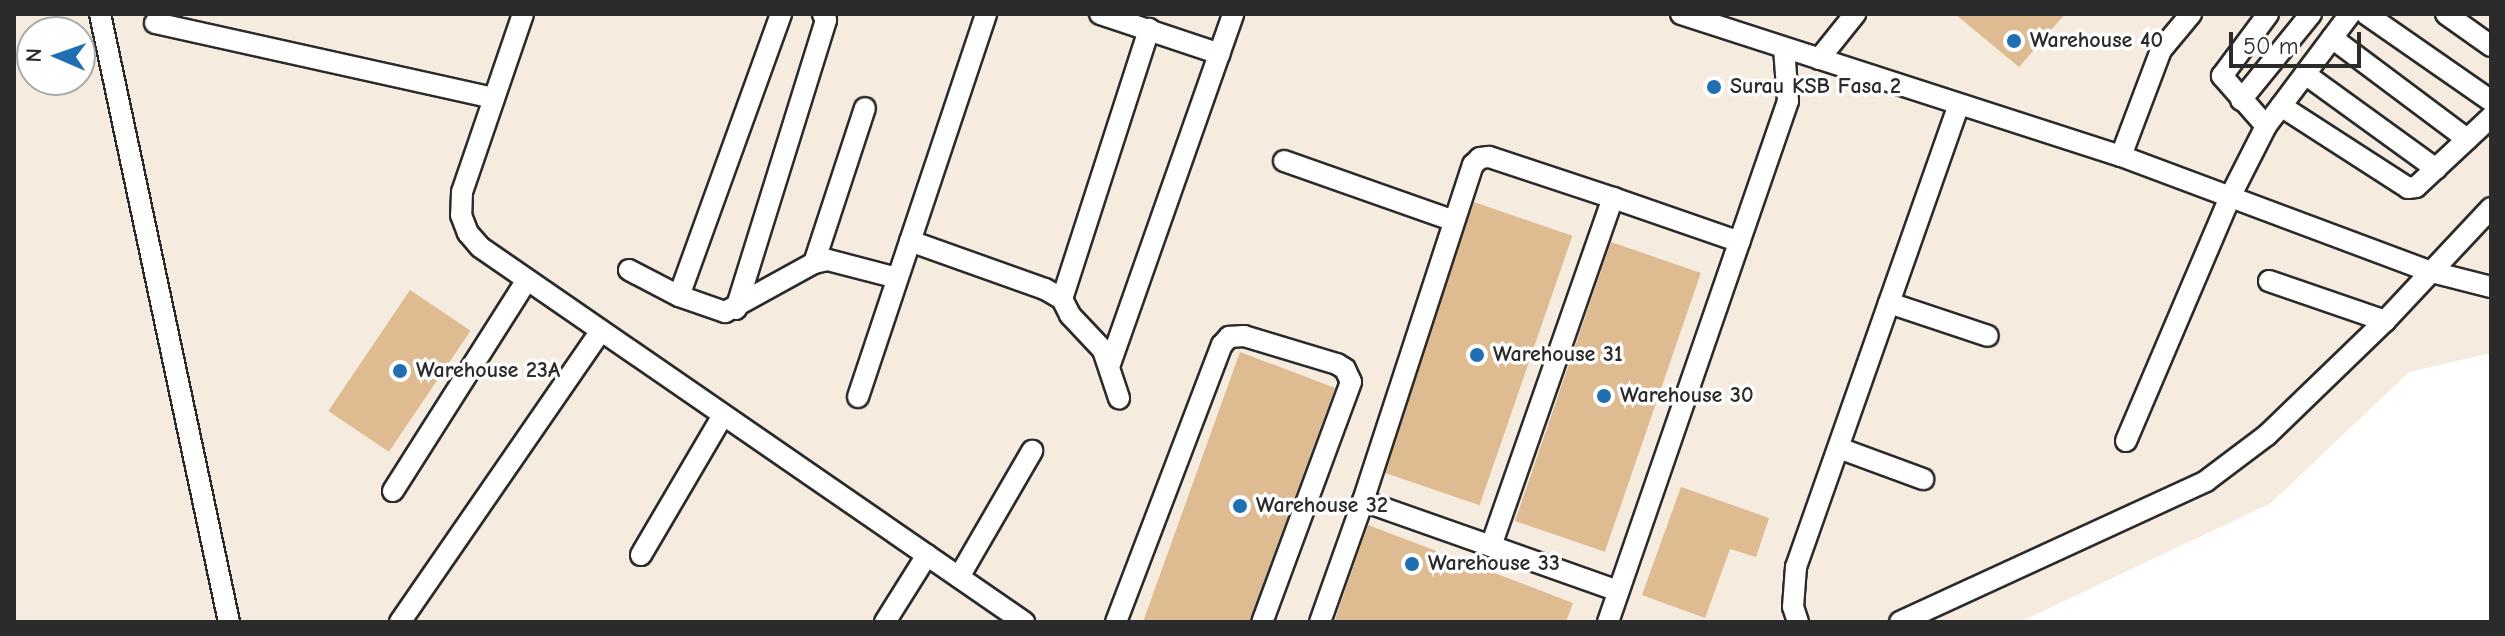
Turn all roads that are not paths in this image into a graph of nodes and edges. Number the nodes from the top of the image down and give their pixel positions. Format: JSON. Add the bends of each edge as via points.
{"nodes":[{"id":1,"x":100,"y":14,"type":"edge"},
{"id":2,"x":523,"y":14,"type":"edge"},
{"id":3,"x":781,"y":14,"type":"edge"},
{"id":4,"x":823,"y":14,"type":"edge"},
{"id":5,"x":986,"y":14,"type":"edge"},
{"id":6,"x":1100,"y":14,"type":"edge"},
{"id":7,"x":1233,"y":14,"type":"edge"},
{"id":8,"x":1681,"y":14,"type":"edge"},
{"id":9,"x":1855,"y":14,"type":"edge"},
{"id":10,"x":2191,"y":14,"type":"edge"},
{"id":11,"x":2268,"y":14,"type":"edge"},
{"id":12,"x":2311,"y":14,"type":"edge"},
{"id":13,"x":2350,"y":14,"type":"edge"},
{"id":14,"x":2366,"y":14,"type":"edge"},
{"id":15,"x":2446,"y":14,"type":"edge"},
{"id":16,"x":1735,"y":22,"type":"edge"},
{"id":17,"x":155,"y":23,"type":"dead end"},
{"id":18,"x":1157,"y":25,"type":"edge"},
{"id":19,"x":2332,"y":38,"type":"junction"},
{"id":20,"x":2491,"y":46,"type":"edge"},
{"id":21,"x":1784,"y":48,"type":"junction"},
{"id":22,"x":1220,"y":54,"type":"junction"},
{"id":23,"x":1819,"y":59,"type":"junction"},
{"id":24,"x":2305,"y":74,"type":"junction"},
{"id":25,"x":494,"y":98,"type":"junction"},
{"id":26,"x":2241,"y":100,"type":"junction"},
{"id":27,"x":2491,"y":101,"type":"edge"},
{"id":28,"x":1959,"y":105,"type":"junction"},
{"id":29,"x":2281,"y":106,"type":"junction"},
{"id":30,"x":865,"y":108,"type":"dead end"},
{"id":31,"x":2491,"y":117,"type":"edge"},
{"id":32,"x":2266,"y":126,"type":"junction"},
{"id":33,"x":2467,"y":139,"type":"junction"},
{"id":34,"x":2121,"y":156,"type":"junction"},
{"id":35,"x":1284,"y":161,"type":"dead end"},
{"id":36,"x":2436,"y":169,"type":"junction"},
{"id":37,"x":2230,"y":197,"type":"junction"},
{"id":38,"x":1613,"y":198,"type":"junction"},
{"id":39,"x":2491,"y":208,"type":"edge"},
{"id":40,"x":1454,"y":221,"type":"junction"},
{"id":41,"x":910,"y":241,"type":"junction"},
{"id":42,"x":1740,"y":242,"type":"junction"},
{"id":43,"x":814,"y":263,"type":"junction"},
{"id":44,"x":629,"y":270,"type":"dead end"},
{"id":45,"x":2428,"y":271,"type":"junction"},
{"id":46,"x":897,"y":278,"type":"junction"},
{"id":47,"x":527,"y":280,"type":"junction"},
{"id":48,"x":2269,"y":281,"type":"dead end"},
{"id":49,"x":2491,"y":287,"type":"edge"},
{"id":50,"x":679,"y":296,"type":"junction"},
{"id":51,"x":1062,"y":299,"type":"junction"},
{"id":52,"x":1889,"y":303,"type":"junction"},
{"id":53,"x":736,"y":309,"type":"junction"},
{"id":54,"x":2385,"y":321,"type":"junction"},
{"id":55,"x":601,"y":331,"type":"junction"},
{"id":56,"x":1988,"y":336,"type":"dead end"},
{"id":57,"x":1110,"y":364,"type":"junction"},
{"id":58,"x":858,"y":397,"type":"dead end"},
{"id":59,"x":1119,"y":398,"type":"dead end"},
{"id":60,"x":723,"y":415,"type":"junction"},
{"id":61,"x":2126,"y":441,"type":"dead end"},
{"id":62,"x":1839,"y":448,"type":"junction"},
{"id":63,"x":1032,"y":451,"type":"dead end"},
{"id":64,"x":1923,"y":479,"type":"dead end"},
{"id":65,"x":393,"y":491,"type":"dead end"},
{"id":66,"x":1363,"y":501,"type":"junction"},
{"id":67,"x":1491,"y":546,"type":"junction"},
{"id":68,"x":641,"y":555,"type":"dead end"},
{"id":69,"x":927,"y":555,"type":"junction"},
{"id":70,"x":959,"y":577,"type":"junction"},
{"id":71,"x":1618,"y":591,"type":"junction"},
{"id":72,"x":229,"y":622,"type":"edge"},
{"id":73,"x":400,"y":622,"type":"edge"},
{"id":74,"x":885,"y":622,"type":"edge"},
{"id":75,"x":1024,"y":622,"type":"edge"},
{"id":76,"x":1116,"y":622,"type":"edge"},
{"id":77,"x":1262,"y":622,"type":"edge"},
{"id":78,"x":1320,"y":622,"type":"edge"},
{"id":79,"x":1608,"y":622,"type":"edge"},
{"id":80,"x":1798,"y":622,"type":"edge"},
{"id":81,"x":1900,"y":622,"type":"edge"}],
"edges":[{"from":1,"to":72,"type":"street"},
{"from":2,"to":25,"type":"street"},
{"from":3,"to":50,"type":"street"},
{"from":4,"to":53,"type":"street","via":[[826,20]]},
{"from":5,"to":41,"type":"street"},
{"from":6,"to":18,"type":"street"},
{"from":7,"to":22,"type":"street"},
{"from":8,"to":16,"type":"street"},
{"from":9,"to":23,"type":"street"},
{"from":10,"to":34,"type":"street","via":[[2161,50]]},
{"from":11,"to":26,"type":"street","via":[[2223,70],[2224,82]]},
{"from":12,"to":26,"type":"street"},
{"from":13,"to":19,"type":"street"},
{"from":14,"to":27,"type":"street"},
{"from":15,"to":20,"type":"street"},
{"from":16,"to":21,"type":"street"},
{"from":17,"to":25,"type":"street"},
{"from":18,"to":22,"type":"street"},
{"from":18,"to":51,"type":"street"},
{"from":19,"to":24,"type":"street"},
{"from":19,"to":33,"type":"street"},
{"from":21,"to":23,"type":"street"},
{"from":21,"to":42,"type":"street","via":[[1788,101]]},
{"from":22,"to":57,"type":"street"},
{"from":23,"to":28,"type":"street"},
{"from":24,"to":29,"type":"street"},
{"from":24,"to":36,"type":"street"},
{"from":25,"to":47,"type":"street","via":[[462,192],[461,215],[480,247]]},
{"from":26,"to":32,"type":"street"},
{"from":28,"to":34,"type":"street"},
{"from":28,"to":52,"type":"street"},
{"from":29,"to":32,"type":"street"},
{"from":29,"to":36,"type":"street","via":[[2401,187],[2416,187]]},
{"from":30,"to":43,"type":"street"},
{"from":31,"to":33,"type":"street"},
{"from":32,"to":37,"type":"street"},
{"from":33,"to":36,"type":"street"},
{"from":34,"to":37,"type":"street"},
{"from":35,"to":40,"type":"street"},
{"from":37,"to":45,"type":"street"},
{"from":37,"to":61,"type":"street"},
{"from":38,"to":40,"type":"street","via":[[1480,158]]},
{"from":38,"to":42,"type":"street"},
{"from":38,"to":67,"type":"street"},
{"from":39,"to":45,"type":"street"},
{"from":40,"to":66,"type":"street"},
{"from":41,"to":46,"type":"street"},
{"from":41,"to":51,"type":"street"},
{"from":42,"to":71,"type":"street"},
{"from":43,"to":46,"type":"street","via":[[828,260]]},
{"from":43,"to":53,"type":"street"},
{"from":44,"to":50,"type":"street"},
{"from":45,"to":49,"type":"street"},
{"from":45,"to":54,"type":"street"},
{"from":46,"to":58,"type":"street"},
{"from":47,"to":55,"type":"street"},
{"from":47,"to":65,"type":"street"},
{"from":48,"to":54,"type":"street"},
{"from":50,"to":53,"type":"street","via":[[725,312]]},
{"from":51,"to":57,"type":"street"},
{"from":52,"to":56,"type":"street"},
{"from":52,"to":62,"type":"street"},
{"from":54,"to":81,"type":"street","via":[[2267,435],[2206,481]]},
{"from":55,"to":60,"type":"street"},
{"from":55,"to":73,"type":"street"},
{"from":57,"to":59,"type":"street"},
{"from":60,"to":68,"type":"street"},
{"from":60,"to":69,"type":"street"},
{"from":62,"to":64,"type":"street"},
{"from":62,"to":80,"type":"street","via":[[1796,567],[1793,607]]},
{"from":63,"to":70,"type":"street"},
{"from":66,"to":67,"type":"street"},
{"from":66,"to":78,"type":"street"},
{"from":67,"to":71,"type":"street"},
{"from":69,"to":70,"type":"street"},
{"from":69,"to":74,"type":"street"},
{"from":70,"to":75,"type":"street"},
{"from":71,"to":79,"type":"street"},
{"from":76,"to":77,"type":"street","via":[[1222,345],[1229,337],[1244,336],[1337,364],[1351,382]]}]}
